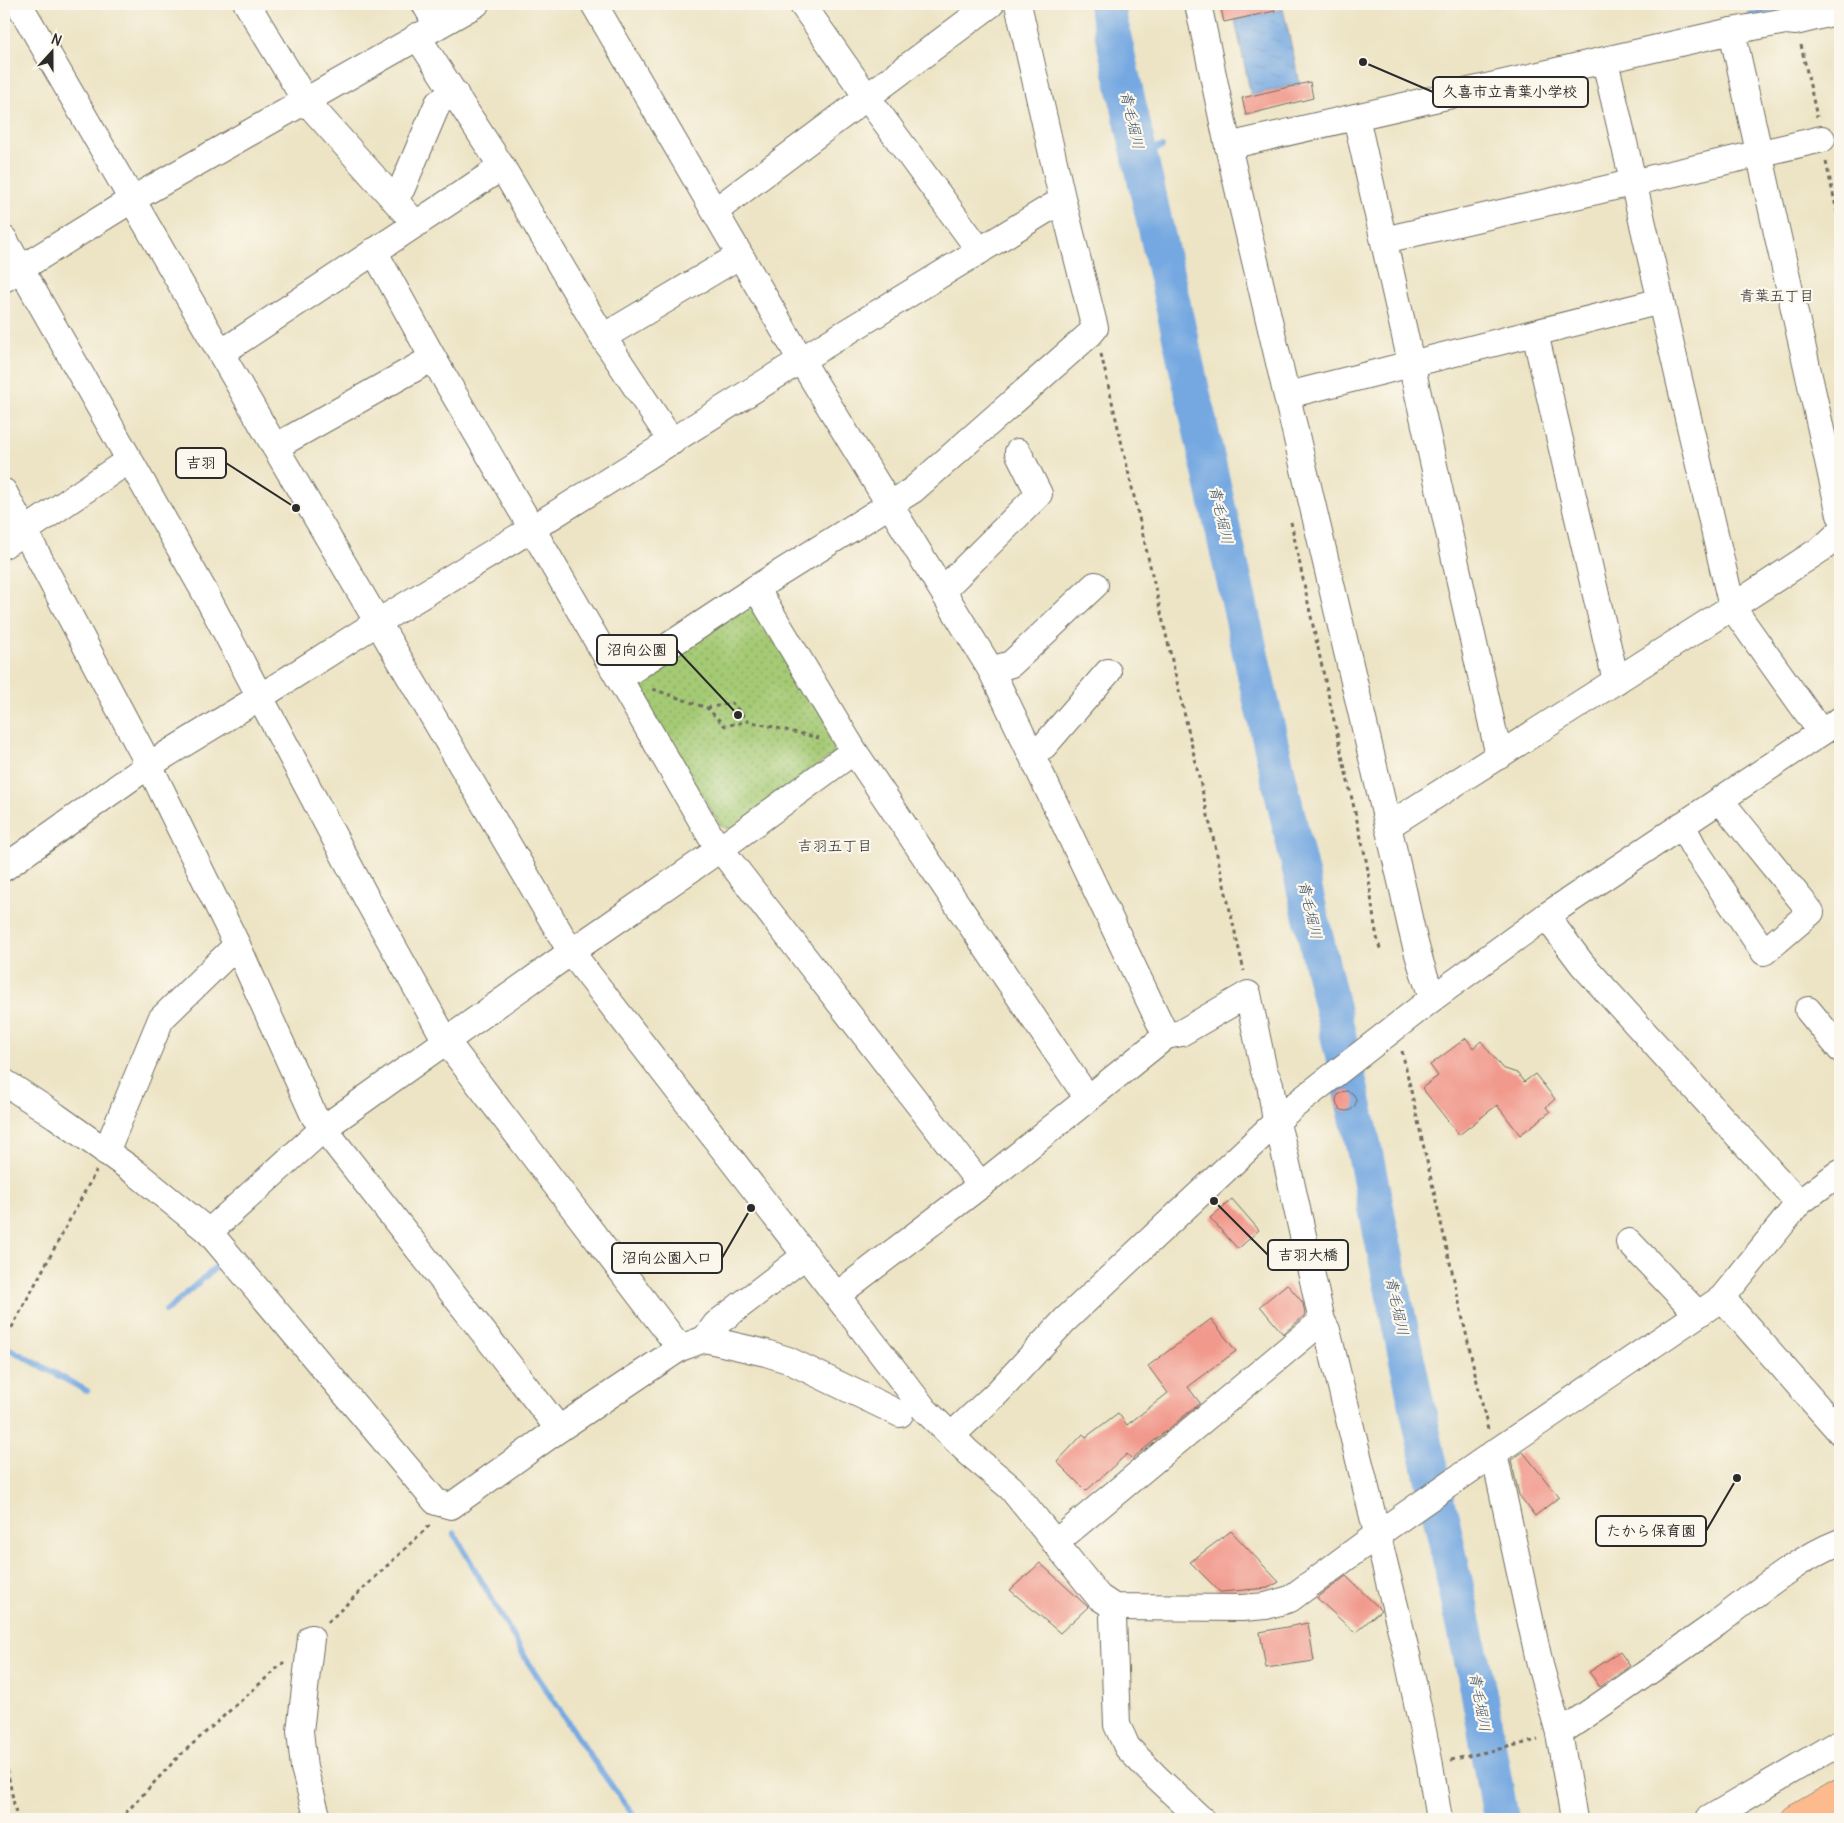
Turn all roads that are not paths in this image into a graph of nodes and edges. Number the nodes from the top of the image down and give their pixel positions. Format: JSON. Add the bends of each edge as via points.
{"nodes":[{"id":1,"x":19,"y":4,"type":"edge"},
{"id":2,"x":246,"y":4,"type":"edge"},
{"id":3,"x":476,"y":4,"type":"edge"},
{"id":4,"x":594,"y":4,"type":"edge"},
{"id":5,"x":802,"y":4,"type":"edge"},
{"id":6,"x":990,"y":4,"type":"edge"},
{"id":7,"x":1018,"y":4,"type":"edge"},
{"id":8,"x":1198,"y":4,"type":"edge"},
{"id":9,"x":1840,"y":11,"type":"edge"},
{"id":10,"x":427,"y":22,"type":"edge"},
{"id":11,"x":1732,"y":31,"type":"junction"},
{"id":12,"x":1605,"y":61,"type":"junction"},
{"id":13,"x":455,"y":93,"type":"junction"},
{"id":14,"x":867,"y":97,"type":"junction"},
{"id":15,"x":304,"y":100,"type":"junction"},
{"id":16,"x":1356,"y":116,"type":"junction"},
{"id":17,"x":1822,"y":139,"type":"dead end"},
{"id":18,"x":1228,"y":146,"type":"junction"},
{"id":19,"x":1759,"y":154,"type":"junction"},
{"id":20,"x":502,"y":167,"type":"junction"},
{"id":21,"x":1633,"y":183,"type":"junction"},
{"id":22,"x":133,"y":199,"type":"junction"},
{"id":23,"x":394,"y":199,"type":"junction"},
{"id":24,"x":1063,"y":202,"type":"junction"},
{"id":25,"x":715,"y":211,"type":"junction"},
{"id":26,"x":415,"y":223,"type":"junction"},
{"id":27,"x":4,"y":239,"type":"edge"},
{"id":28,"x":1384,"y":240,"type":"junction"},
{"id":29,"x":374,"y":251,"type":"junction"},
{"id":30,"x":980,"y":251,"type":"junction"},
{"id":31,"x":739,"y":256,"type":"junction"},
{"id":32,"x":12,"y":274,"type":"edge"},
{"id":33,"x":1660,"y":301,"type":"junction"},
{"id":34,"x":1535,"y":333,"type":"junction"},
{"id":35,"x":603,"y":337,"type":"junction"},
{"id":36,"x":222,"y":353,"type":"junction"},
{"id":37,"x":433,"y":358,"type":"junction"},
{"id":38,"x":801,"y":360,"type":"junction"},
{"id":39,"x":1411,"y":364,"type":"junction"},
{"id":40,"x":1288,"y":395,"type":"junction"},
{"id":41,"x":672,"y":442,"type":"junction"},
{"id":42,"x":275,"y":447,"type":"junction"},
{"id":43,"x":1018,"y":452,"type":"dead end"},
{"id":44,"x":129,"y":460,"type":"junction"},
{"id":45,"x":4,"y":492,"type":"edge"},
{"id":46,"x":891,"y":504,"type":"junction"},
{"id":47,"x":1840,"y":515,"type":"edge"},
{"id":48,"x":533,"y":528,"type":"junction"},
{"id":49,"x":1840,"y":532,"type":"edge"},
{"id":50,"x":14,"y":538,"type":"edge"},
{"id":51,"x":1095,"y":585,"type":"dead end"},
{"id":52,"x":756,"y":588,"type":"junction"},
{"id":53,"x":943,"y":590,"type":"junction"},
{"id":54,"x":1732,"y":607,"type":"junction"},
{"id":55,"x":378,"y":622,"type":"junction"},
{"id":56,"x":991,"y":670,"type":"junction"},
{"id":57,"x":1108,"y":672,"type":"dead end"},
{"id":58,"x":620,"y":678,"type":"junction"},
{"id":59,"x":1616,"y":681,"type":"junction"},
{"id":60,"x":260,"y":697,"type":"junction"},
{"id":61,"x":1831,"y":726,"type":"edge"},
{"id":62,"x":854,"y":751,"type":"junction"},
{"id":63,"x":1030,"y":752,"type":"junction"},
{"id":64,"x":1498,"y":756,"type":"junction"},
{"id":65,"x":149,"y":765,"type":"junction"},
{"id":66,"x":1720,"y":800,"type":"junction"},
{"id":67,"x":1682,"y":825,"type":"junction"},
{"id":68,"x":1388,"y":826,"type":"junction"},
{"id":69,"x":720,"y":849,"type":"junction"},
{"id":70,"x":4,"y":868,"type":"edge"},
{"id":71,"x":1546,"y":916,"type":"junction"},
{"id":72,"x":237,"y":945,"type":"junction"},
{"id":73,"x":571,"y":952,"type":"junction"},
{"id":74,"x":1433,"y":998,"type":"junction"},
{"id":75,"x":1808,"y":1010,"type":"dead end"},
{"id":76,"x":1166,"y":1036,"type":"junction"},
{"id":77,"x":446,"y":1041,"type":"junction"},
{"id":78,"x":1840,"y":1049,"type":"edge"},
{"id":79,"x":4,"y":1082,"type":"edge"},
{"id":80,"x":1088,"y":1099,"type":"junction"},
{"id":81,"x":1283,"y":1115,"type":"junction"},
{"id":82,"x":324,"y":1128,"type":"junction"},
{"id":83,"x":106,"y":1152,"type":"junction"},
{"id":84,"x":1840,"y":1172,"type":"edge"},
{"id":85,"x":981,"y":1185,"type":"junction"},
{"id":86,"x":1799,"y":1203,"type":"junction"},
{"id":87,"x":209,"y":1232,"type":"junction"},
{"id":88,"x":1629,"y":1242,"type":"dead end"},
{"id":89,"x":806,"y":1255,"type":"junction"},
{"id":90,"x":836,"y":1295,"type":"junction"},
{"id":91,"x":1722,"y":1298,"type":"junction"},
{"id":92,"x":1698,"y":1314,"type":"junction"},
{"id":93,"x":1322,"y":1321,"type":"junction"},
{"id":94,"x":705,"y":1339,"type":"junction"},
{"id":95,"x":680,"y":1348,"type":"junction"},
{"id":96,"x":900,"y":1414,"type":"dead end"},
{"id":97,"x":558,"y":1430,"type":"junction"},
{"id":98,"x":1840,"y":1432,"type":"edge"},
{"id":99,"x":950,"y":1436,"type":"junction"},
{"id":100,"x":1490,"y":1447,"type":"junction"},
{"id":101,"x":1381,"y":1532,"type":"junction"},
{"id":102,"x":1840,"y":1542,"type":"edge"},
{"id":103,"x":1055,"y":1543,"type":"junction"},
{"id":104,"x":1114,"y":1607,"type":"junction"},
{"id":105,"x":310,"y":1638,"type":"dead end"},
{"id":106,"x":1550,"y":1736,"type":"junction"},
{"id":107,"x":1840,"y":1742,"type":"edge"},
{"id":108,"x":1840,"y":1793,"type":"edge"},
{"id":109,"x":318,"y":1819,"type":"edge"},
{"id":110,"x":1201,"y":1819,"type":"edge"},
{"id":111,"x":1439,"y":1819,"type":"edge"},
{"id":112,"x":1574,"y":1819,"type":"edge"},
{"id":113,"x":1709,"y":1819,"type":"edge"},
{"id":114,"x":1794,"y":1819,"type":"edge"}],
"edges":[{"from":1,"to":22,"type":"street"},
{"from":2,"to":15,"type":"street"},
{"from":3,"to":10,"type":"street"},
{"from":4,"to":25,"type":"street"},
{"from":5,"to":14,"type":"street"},
{"from":6,"to":14,"type":"street"},
{"from":7,"to":24,"type":"street"},
{"from":8,"to":18,"type":"street"},
{"from":9,"to":11,"type":"street","via":[[1796,22]]},
{"from":10,"to":13,"type":"street"},
{"from":10,"to":15,"type":"street"},
{"from":11,"to":12,"type":"street"},
{"from":11,"to":19,"type":"street"},
{"from":12,"to":16,"type":"street"},
{"from":12,"to":21,"type":"street"},
{"from":13,"to":20,"type":"street"},
{"from":13,"to":23,"type":"street","via":[[438,103],[402,188]]},
{"from":14,"to":25,"type":"street"},
{"from":14,"to":30,"type":"street"},
{"from":15,"to":22,"type":"street"},
{"from":15,"to":23,"type":"street"},
{"from":16,"to":18,"type":"street"},
{"from":16,"to":28,"type":"street"},
{"from":17,"to":19,"type":"street"},
{"from":18,"to":40,"type":"street"},
{"from":19,"to":21,"type":"street"},
{"from":19,"to":47,"type":"street"},
{"from":20,"to":26,"type":"street"},
{"from":20,"to":35,"type":"street"},
{"from":21,"to":28,"type":"street"},
{"from":21,"to":33,"type":"street"},
{"from":22,"to":32,"type":"street"},
{"from":22,"to":36,"type":"street"},
{"from":23,"to":26,"type":"street"},
{"from":24,"to":30,"type":"street"},
{"from":24,"to":46,"type":"street","via":[[1095,328],[913,490]]},
{"from":25,"to":31,"type":"street"},
{"from":26,"to":29,"type":"street"},
{"from":27,"to":32,"type":"street"},
{"from":28,"to":39,"type":"street"},
{"from":29,"to":36,"type":"street"},
{"from":29,"to":37,"type":"street"},
{"from":30,"to":38,"type":"street"},
{"from":31,"to":35,"type":"street"},
{"from":31,"to":38,"type":"street"},
{"from":32,"to":44,"type":"street"},
{"from":33,"to":34,"type":"street"},
{"from":33,"to":54,"type":"street"},
{"from":34,"to":39,"type":"street"},
{"from":34,"to":59,"type":"street"},
{"from":35,"to":41,"type":"street"},
{"from":36,"to":42,"type":"street"},
{"from":37,"to":42,"type":"street"},
{"from":37,"to":48,"type":"street"},
{"from":38,"to":41,"type":"street"},
{"from":38,"to":46,"type":"street"},
{"from":39,"to":40,"type":"street"},
{"from":39,"to":64,"type":"street"},
{"from":40,"to":68,"type":"street"},
{"from":41,"to":48,"type":"street"},
{"from":42,"to":55,"type":"street"},
{"from":43,"to":53,"type":"street","via":[[1039,494]]},
{"from":44,"to":50,"type":"street"},
{"from":44,"to":60,"type":"street"},
{"from":45,"to":50,"type":"street"},
{"from":46,"to":52,"type":"street"},
{"from":46,"to":53,"type":"street"},
{"from":48,"to":55,"type":"street"},
{"from":48,"to":58,"type":"street"},
{"from":49,"to":54,"type":"street","via":[[1824,547]]},
{"from":50,"to":65,"type":"street"},
{"from":51,"to":56,"type":"street","via":[[1011,664]]},
{"from":52,"to":58,"type":"street"},
{"from":52,"to":62,"type":"street"},
{"from":53,"to":56,"type":"street"},
{"from":54,"to":59,"type":"street"},
{"from":54,"to":61,"type":"street"},
{"from":55,"to":60,"type":"street"},
{"from":55,"to":73,"type":"street"},
{"from":56,"to":63,"type":"street"},
{"from":57,"to":63,"type":"street","via":[[1044,746]]},
{"from":58,"to":69,"type":"street"},
{"from":59,"to":64,"type":"street"},
{"from":60,"to":65,"type":"street"},
{"from":60,"to":77,"type":"street"},
{"from":61,"to":66,"type":"street"},
{"from":62,"to":69,"type":"street"},
{"from":62,"to":80,"type":"street"},
{"from":63,"to":76,"type":"street"},
{"from":64,"to":68,"type":"street"},
{"from":65,"to":70,"type":"street"},
{"from":65,"to":72,"type":"street"},
{"from":66,"to":67,"type":"street"},
{"from":66,"to":67,"type":"street","via":[[1811,912],[1764,952]]},
{"from":67,"to":71,"type":"street"},
{"from":68,"to":74,"type":"street","via":[[1412,936]]},
{"from":69,"to":73,"type":"street"},
{"from":69,"to":85,"type":"street"},
{"from":71,"to":74,"type":"street"},
{"from":71,"to":86,"type":"street","via":[[1582,964]]},
{"from":72,"to":82,"type":"street","via":[[314,1116]]},
{"from":72,"to":83,"type":"street","via":[[162,1019]]},
{"from":73,"to":77,"type":"street"},
{"from":73,"to":89,"type":"street"},
{"from":74,"to":81,"type":"street","via":[[1396,1041]]},
{"from":75,"to":78,"type":"street"},
{"from":76,"to":80,"type":"street"},
{"from":76,"to":81,"type":"street","via":[[1181,1033],[1248,994],[1264,1071]]},
{"from":77,"to":82,"type":"street"},
{"from":77,"to":95,"type":"street"},
{"from":79,"to":83,"type":"street"},
{"from":80,"to":85,"type":"street"},
{"from":81,"to":93,"type":"street"},
{"from":81,"to":99,"type":"street","via":[[1065,1320],[998,1392]]},
{"from":82,"to":87,"type":"street"},
{"from":82,"to":97,"type":"street"},
{"from":83,"to":87,"type":"street"},
{"from":84,"to":86,"type":"street"},
{"from":85,"to":90,"type":"street"},
{"from":86,"to":91,"type":"street"},
{"from":87,"to":97,"type":"street","via":[[436,1502],[451,1506]]},
{"from":88,"to":92,"type":"street"},
{"from":89,"to":90,"type":"street"},
{"from":89,"to":94,"type":"street","via":[[716,1324]]},
{"from":90,"to":99,"type":"street","via":[[925,1410]]},
{"from":91,"to":92,"type":"street"},
{"from":91,"to":98,"type":"street"},
{"from":92,"to":100,"type":"street"},
{"from":93,"to":101,"type":"street","via":[[1328,1330],[1367,1493]]},
{"from":93,"to":103,"type":"street"},
{"from":94,"to":95,"type":"street"},
{"from":94,"to":96,"type":"street","via":[[788,1360]]},
{"from":95,"to":97,"type":"street"},
{"from":99,"to":103,"type":"street","via":[[1011,1488]]},
{"from":100,"to":101,"type":"street"},
{"from":100,"to":106,"type":"street","via":[[1540,1665]]},
{"from":101,"to":104,"type":"street","via":[[1301,1592],[1279,1603],[1242,1608]]},
{"from":101,"to":111,"type":"street"},
{"from":102,"to":106,"type":"street","via":[[1790,1569]]},
{"from":103,"to":104,"type":"street","via":[[1099,1597]]},
{"from":104,"to":110,"type":"street","via":[[1117,1726],[1127,1747]]},
{"from":105,"to":109,"type":"street","via":[[300,1731],[304,1768]]},
{"from":106,"to":112,"type":"street"},
{"from":107,"to":113,"type":"street"},
{"from":108,"to":114,"type":"highway"}]}
